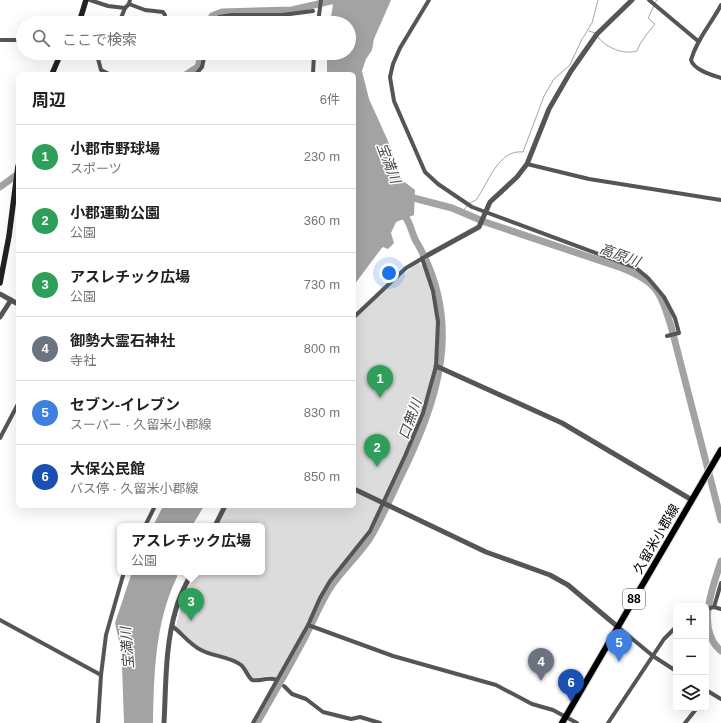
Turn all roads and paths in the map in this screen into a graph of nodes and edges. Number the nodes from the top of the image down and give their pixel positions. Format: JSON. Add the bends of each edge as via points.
{"nodes":[{"id":1,"x":86,"y":0,"type":"edge"},
{"id":2,"x":90,"y":0,"type":"edge"},
{"id":3,"x":321,"y":0,"type":"edge"},
{"id":4,"x":429,"y":0,"type":"edge"},
{"id":5,"x":632,"y":0,"type":"edge"},
{"id":6,"x":649,"y":0,"type":"edge"},
{"id":7,"x":130,"y":2,"type":"edge"},
{"id":8,"x":721,"y":5,"type":"edge"},
{"id":9,"x":125,"y":8,"type":"junction"},
{"id":10,"x":313,"y":11,"type":"dead end"},
{"id":11,"x":81,"y":16,"type":"edge"},
{"id":12,"x":122,"y":16,"type":"edge"},
{"id":13,"x":165,"y":16,"type":"edge"},
{"id":14,"x":226,"y":16,"type":"edge"},
{"id":15,"x":319,"y":16,"type":"edge"},
{"id":16,"x":0,"y":40,"type":"edge"},
{"id":17,"x":16,"y":40,"type":"edge"},
{"id":18,"x":698,"y":41,"type":"junction"},
{"id":19,"x":57,"y":60,"type":"edge"},
{"id":20,"x":98,"y":60,"type":"edge"},
{"id":21,"x":204,"y":60,"type":"edge"},
{"id":22,"x":314,"y":60,"type":"edge"},
{"id":23,"x":53,"y":72,"type":"edge"},
{"id":24,"x":105,"y":72,"type":"edge"},
{"id":25,"x":198,"y":72,"type":"edge"},
{"id":26,"x":313,"y":72,"type":"edge"},
{"id":27,"x":721,"y":78,"type":"edge"},
{"id":28,"x":527,"y":164,"type":"junction"},
{"id":29,"x":16,"y":182,"type":"edge"},
{"id":30,"x":721,"y":200,"type":"edge"},
{"id":31,"x":485,"y":213,"type":"junction"},
{"id":32,"x":428,"y":254,"type":"joint"},
{"id":33,"x":3,"y":255,"type":"edge"},
{"id":34,"x":422,"y":258,"type":"junction"},
{"id":35,"x":0,"y":283,"type":"edge"},
{"id":36,"x":0,"y":294,"type":"edge"},
{"id":37,"x":11,"y":300,"type":"junction"},
{"id":38,"x":16,"y":303,"type":"edge"},
{"id":39,"x":356,"y":315,"type":"edge"},
{"id":40,"x":0,"y":317,"type":"edge"},
{"id":41,"x":668,"y":336,"type":"dead end"},
{"id":42,"x":436,"y":366,"type":"junction"},
{"id":43,"x":16,"y":408,"type":"edge"},
{"id":44,"x":0,"y":438,"type":"edge"},
{"id":45,"x":721,"y":450,"type":"edge"},
{"id":46,"x":356,"y":490,"type":"edge"},
{"id":47,"x":692,"y":500,"type":"junction"},
{"id":48,"x":384,"y":503,"type":"junction"},
{"id":49,"x":154,"y":508,"type":"edge"},
{"id":50,"x":224,"y":508,"type":"edge"},
{"id":51,"x":146,"y":523,"type":"edge"},
{"id":52,"x":216,"y":523,"type":"edge"},
{"id":53,"x":123,"y":575,"type":"edge"},
{"id":54,"x":191,"y":575,"type":"edge"},
{"id":55,"x":721,"y":583,"type":"edge"},
{"id":56,"x":713,"y":607,"type":"junction"},
{"id":57,"x":709,"y":608,"type":"edge"},
{"id":58,"x":721,"y":609,"type":"edge"},
{"id":59,"x":0,"y":620,"type":"edge"},
{"id":60,"x":308,"y":625,"type":"junction"},
{"id":61,"x":172,"y":626,"type":"junction"},
{"id":62,"x":618,"y":627,"type":"junction"},
{"id":63,"x":673,"y":630,"type":"edge"},
{"id":64,"x":653,"y":656,"type":"junction"},
{"id":65,"x":673,"y":668,"type":"edge"},
{"id":66,"x":101,"y":675,"type":"junction"},
{"id":67,"x":277,"y":680,"type":"junction"},
{"id":68,"x":284,"y":686,"type":"dead end"},
{"id":69,"x":709,"y":692,"type":"edge"},
{"id":70,"x":721,"y":699,"type":"edge"},
{"id":71,"x":695,"y":711,"type":"edge"},
{"id":72,"x":566,"y":717,"type":"junction"},
{"id":73,"x":98,"y":723,"type":"edge"},
{"id":74,"x":164,"y":723,"type":"edge"},
{"id":75,"x":253,"y":723,"type":"edge"},
{"id":76,"x":380,"y":723,"type":"edge"},
{"id":77,"x":562,"y":723,"type":"edge"},
{"id":78,"x":577,"y":723,"type":"edge"},
{"id":79,"x":608,"y":723,"type":"edge"},
{"id":80,"x":685,"y":723,"type":"edge"}],
"edges":[{"from":1,"to":11,"type":"main road"},
{"from":2,"to":9,"type":"street"},
{"from":3,"to":15,"type":"street"},
{"from":4,"to":31,"type":"street","via":[[393,64],[390,77],[394,101],[425,172],[438,184]]},
{"from":5,"to":28,"type":"street","via":[[597,34],[571,71],[549,109]]},
{"from":6,"to":18,"type":"street"},
{"from":7,"to":9,"type":"street"},
{"from":7,"to":13,"type":"street","via":[[145,10],[163,12]]},
{"from":8,"to":18,"type":"street"},
{"from":9,"to":12,"type":"street"},
{"from":10,"to":14,"type":"street","via":[[282,15]]},
{"from":16,"to":17,"type":"street"},
{"from":18,"to":27,"type":"street","via":[[691,62],[711,75]]},
{"from":19,"to":23,"type":"main road"},
{"from":20,"to":24,"type":"street","via":[[101,70]]},
{"from":21,"to":25,"type":"street"},
{"from":22,"to":26,"type":"street"},
{"from":28,"to":30,"type":"street","via":[[589,179]]},
{"from":28,"to":31,"type":"street","via":[[490,202]]},
{"from":29,"to":33,"type":"main road"},
{"from":31,"to":32,"type":"street","via":[[480,225],[472,232]]},
{"from":31,"to":41,"type":"street","via":[[636,268],[664,297],[674,318],[678,333]]},
{"from":32,"to":34,"type":"street"},
{"from":33,"to":35,"type":"main road"},
{"from":34,"to":39,"type":"street","via":[[389,283]]},
{"from":34,"to":42,"type":"street","via":[[433,291],[438,322]]},
{"from":36,"to":37,"type":"street"},
{"from":37,"to":38,"type":"street"},
{"from":37,"to":40,"type":"street"},
{"from":42,"to":47,"type":"street","via":[[562,423]]},
{"from":42,"to":48,"type":"street","via":[[422,413]]},
{"from":43,"to":44,"type":"street"},
{"from":45,"to":47,"type":"main road","name":"久留米小郡線","number":"88"},
{"from":46,"to":48,"type":"street"},
{"from":47,"to":62,"type":"main road","name":"久留米小郡線","number":"88"},
{"from":48,"to":60,"type":"street","via":[[361,543],[330,581]]},
{"from":48,"to":62,"type":"street","via":[[486,552],[560,579]]},
{"from":49,"to":51,"type":"street"},
{"from":50,"to":52,"type":"street"},
{"from":53,"to":66,"type":"street","via":[[106,635]]},
{"from":54,"to":61,"type":"street","via":[[176,609]]},
{"from":55,"to":56,"type":"street"},
{"from":56,"to":57,"type":"street"},
{"from":56,"to":58,"type":"street"},
{"from":59,"to":66,"type":"street"},
{"from":60,"to":67,"type":"street"},
{"from":60,"to":72,"type":"street","via":[[393,656],[496,685]]},
{"from":61,"to":67,"type":"street","via":[[201,650],[232,659],[252,680],[269,677]]},
{"from":61,"to":74,"type":"street"},
{"from":62,"to":64,"type":"street"},
{"from":62,"to":72,"type":"main road","name":"久留米小郡線","number":"88"},
{"from":63,"to":64,"type":"street"},
{"from":64,"to":65,"type":"street"},
{"from":64,"to":79,"type":"street"},
{"from":66,"to":73,"type":"street"},
{"from":67,"to":75,"type":"street"},
{"from":68,"to":76,"type":"street","via":[[292,694],[306,699],[331,715],[351,719],[360,717]]},
{"from":69,"to":70,"type":"street"},
{"from":71,"to":80,"type":"street"},
{"from":72,"to":77,"type":"main road","name":"久留米小郡線","number":"88"},
{"from":72,"to":78,"type":"street"}]}
